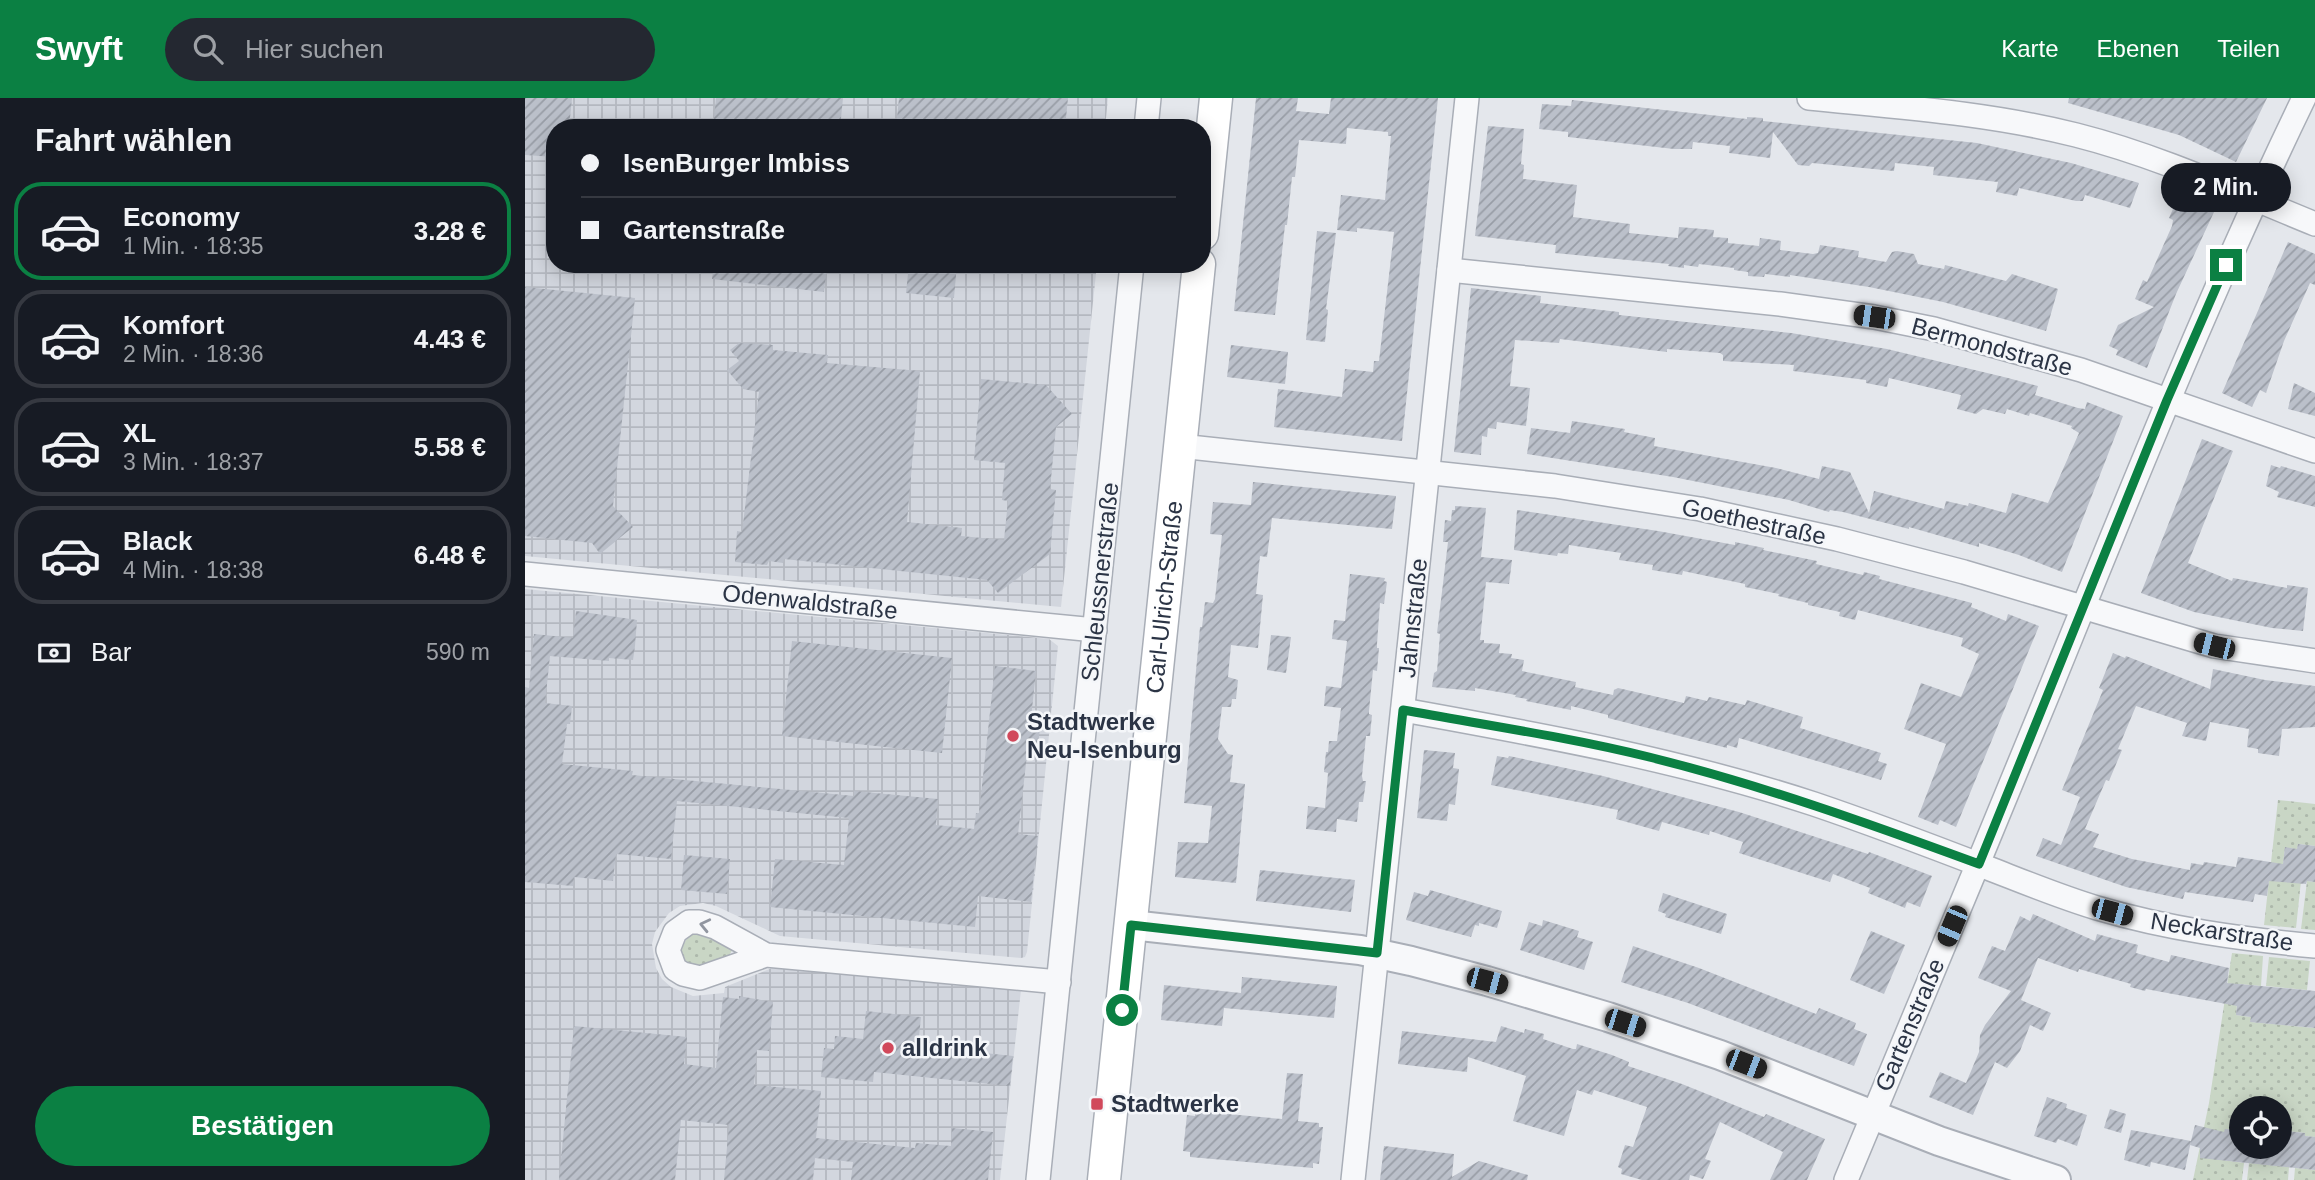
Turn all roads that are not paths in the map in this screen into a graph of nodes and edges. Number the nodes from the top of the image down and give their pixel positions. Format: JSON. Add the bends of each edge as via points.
{"nodes":[{"id":1,"x":1149,"y":98,"type":"edge"},
{"id":2,"x":1216,"y":98,"type":"edge"},
{"id":3,"x":1467,"y":98,"type":"edge"},
{"id":4,"x":1809,"y":98,"type":"edge"},
{"id":5,"x":2304,"y":98,"type":"edge"},
{"id":6,"x":1147,"y":119,"type":"edge"},
{"id":7,"x":1211,"y":147,"type":"edge"},
{"id":8,"x":2255,"y":200,"type":"junction"},
{"id":9,"x":2315,"y":224,"type":"edge"},
{"id":10,"x":1449,"y":270,"type":"junction"},
{"id":11,"x":1131,"y":273,"type":"edge"},
{"id":12,"x":1198,"y":273,"type":"edge"},
{"id":13,"x":2167,"y":400,"type":"junction"},
{"id":14,"x":1180,"y":446,"type":"junction"},
{"id":15,"x":2315,"y":451,"type":"edge"},
{"id":16,"x":1428,"y":472,"type":"junction"},
{"id":17,"x":525,"y":574,"type":"edge"},
{"id":18,"x":2083,"y":607,"type":"junction"},
{"id":19,"x":1095,"y":630,"type":"junction"},
{"id":20,"x":2315,"y":661,"type":"edge"},
{"id":21,"x":1403,"y":710,"type":"junction"},
{"id":22,"x":1979,"y":864,"type":"junction"},
{"id":23,"x":1131,"y":925,"type":"junction"},
{"id":24,"x":2315,"y":946,"type":"edge"},
{"id":25,"x":1377,"y":953,"type":"junction"},
{"id":26,"x":766,"y":955,"type":"dead end"},
{"id":27,"x":1059,"y":982,"type":"junction"},
{"id":28,"x":1872,"y":1115,"type":"junction"},
{"id":29,"x":1038,"y":1180,"type":"edge"},
{"id":30,"x":1104,"y":1180,"type":"edge"},
{"id":31,"x":1353,"y":1180,"type":"edge"},
{"id":32,"x":1846,"y":1180,"type":"edge"},
{"id":33,"x":2056,"y":1180,"type":"edge"}],
"edges":[{"from":1,"to":6,"type":"street"},
{"from":2,"to":7,"type":"main road"},
{"from":3,"to":10,"type":"street","name":"Jahnstraße"},
{"from":4,"to":8,"type":"street","via":[[1964,114],[2044,128],[2147,156]]},
{"from":5,"to":8,"type":"street","name":"Gartenstraße"},
{"from":8,"to":9,"type":"street"},
{"from":8,"to":13,"type":"street","name":"Gartenstraße"},
{"from":10,"to":13,"type":"street","name":"Bermondstraße","via":[[1780,303],[1874,317],[2035,357]]},
{"from":10,"to":16,"type":"street","name":"Jahnstraße"},
{"from":11,"to":19,"type":"street","name":"Schleussnerstraße"},
{"from":12,"to":14,"type":"main road","name":"Carl-Ulrich-Straße"},
{"from":13,"to":15,"type":"street","name":"Bermondstraße"},
{"from":13,"to":18,"type":"street","name":"Gartenstraße"},
{"from":14,"to":16,"type":"street","name":"Goethestraße"},
{"from":14,"to":23,"type":"main road","name":"Carl-Ulrich-Straße"},
{"from":16,"to":18,"type":"street","name":"Goethestraße","via":[[1564,487],[1748,518],[1965,572]]},
{"from":16,"to":21,"type":"street","name":"Jahnstraße"},
{"from":17,"to":19,"type":"street","name":"Odenwaldstraße"},
{"from":18,"to":20,"type":"street","name":"Goethestraße","via":[[2214,646]]},
{"from":18,"to":22,"type":"street","name":"Gartenstraße"},
{"from":19,"to":27,"type":"street","name":"Schleussnerstraße"},
{"from":21,"to":22,"type":"street","name":"Neckarstraße","via":[[1548,735],[1689,768],[1815,804]]},
{"from":21,"to":25,"type":"street","name":"Jahnstraße"},
{"from":22,"to":24,"type":"street","name":"Neckarstraße","via":[[2068,899],[2159,924]]},
{"from":22,"to":28,"type":"street","name":"Gartenstraße"},
{"from":23,"to":25,"type":"street"},
{"from":23,"to":30,"type":"main road","name":"Carl-Ulrich-Straße"},
{"from":25,"to":28,"type":"street","via":[[1608,1017],[1797,1083]]},
{"from":25,"to":31,"type":"street","name":"Jahnstraße"},
{"from":26,"to":27,"type":"street"},
{"from":27,"to":29,"type":"street","name":"Schleussnerstraße"},
{"from":28,"to":32,"type":"street","name":"Gartenstraße"},
{"from":28,"to":33,"type":"street"}]}
